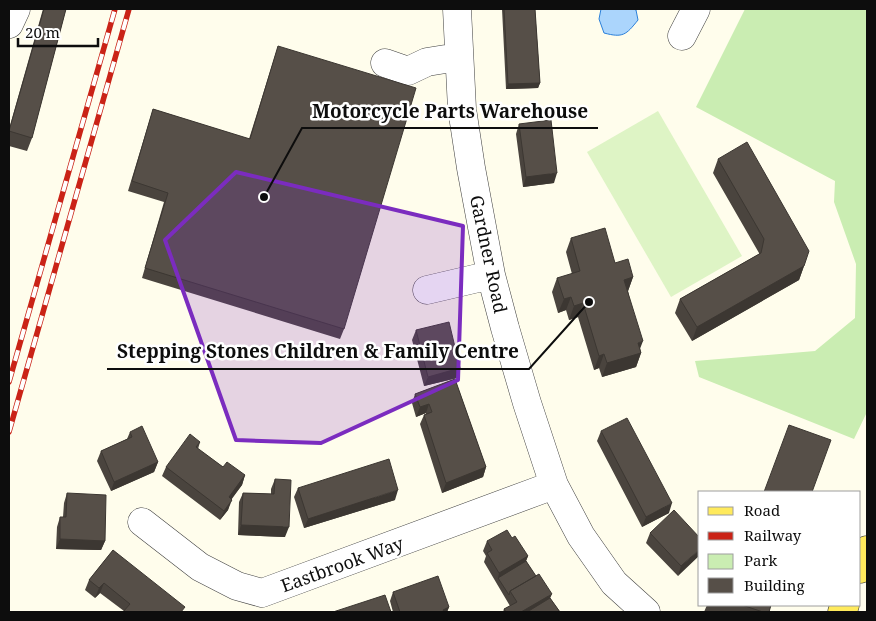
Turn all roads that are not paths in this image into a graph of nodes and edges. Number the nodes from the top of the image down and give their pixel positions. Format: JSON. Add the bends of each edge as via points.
{"nodes":[{"id":1,"x":16,"y":9,"type":"edge"},
{"id":2,"x":457,"y":9,"type":"edge"},
{"id":3,"x":696,"y":9,"type":"edge"},
{"id":4,"x":9,"y":24,"type":"edge"},
{"id":5,"x":682,"y":36,"type":"dead end"},
{"id":6,"x":458,"y":57,"type":"junction"},
{"id":7,"x":385,"y":62,"type":"dead end"},
{"id":8,"x":491,"y":275,"type":"junction"},
{"id":9,"x":427,"y":290,"type":"dead end"},
{"id":10,"x":554,"y":486,"type":"junction"},
{"id":11,"x":142,"y":522,"type":"dead end"},
{"id":12,"x":867,"y":550,"type":"edge"},
{"id":13,"x":861,"y":566,"type":"edge"},
{"id":14,"x":646,"y":612,"type":"edge"}],
"edges":[{"from":1,"to":4,"type":"street"},
{"from":2,"to":6,"type":"street","name":"Gardner Road"},
{"from":3,"to":5,"type":"street"},
{"from":6,"to":7,"type":"street","via":[[427,62],[408,71]]},
{"from":6,"to":8,"type":"street","name":"Gardner Road","via":[[470,168]]},
{"from":8,"to":9,"type":"street"},
{"from":8,"to":10,"type":"street","name":"Gardner Road"},
{"from":10,"to":11,"type":"street","name":"Eastbrook Way","via":[[262,593],[237,586],[200,567]]},
{"from":10,"to":14,"type":"street","name":"Gardner Road","via":[[614,583]]},
{"from":12,"to":13,"type":"main road"}]}
